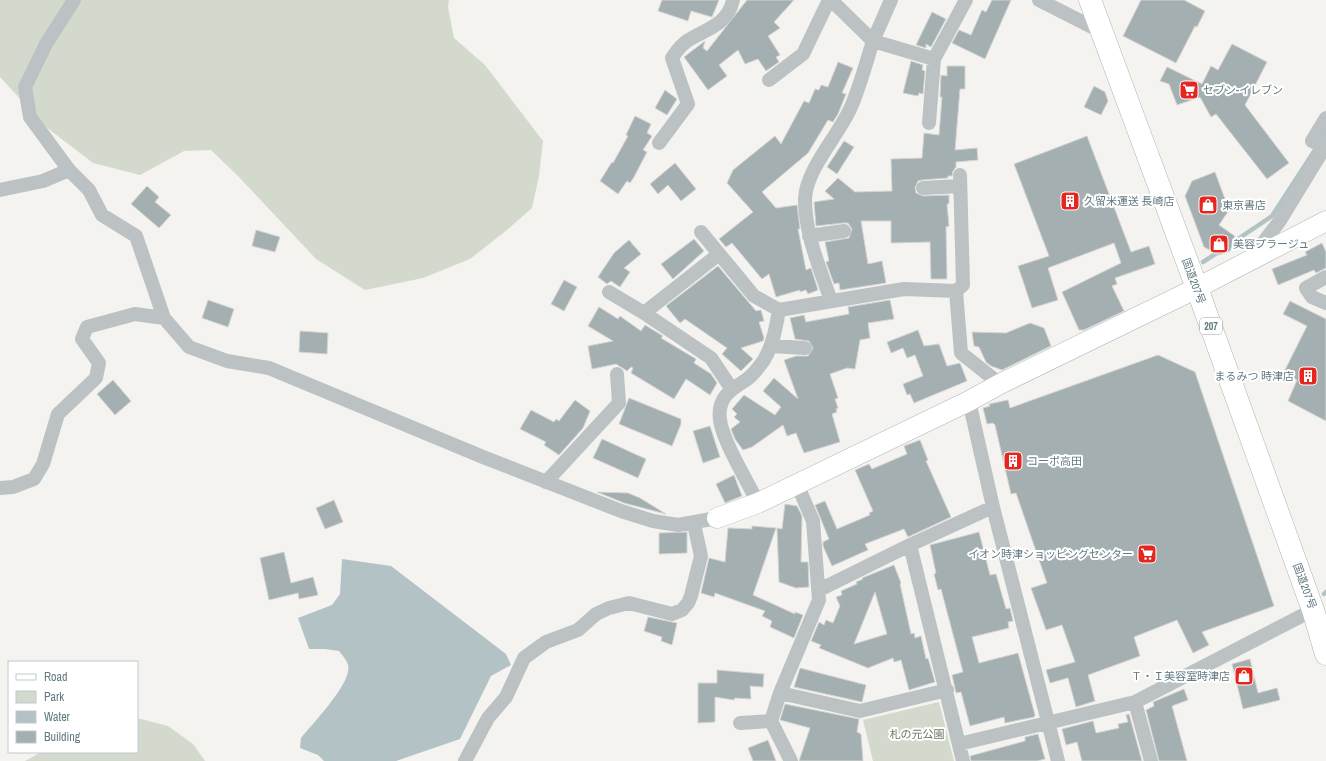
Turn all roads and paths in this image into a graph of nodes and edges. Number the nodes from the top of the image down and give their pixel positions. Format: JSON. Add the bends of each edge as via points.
{"nodes":[{"id":1,"x":74,"y":0,"type":"edge"},
{"id":2,"x":733,"y":0,"type":"edge"},
{"id":3,"x":830,"y":0,"type":"edge"},
{"id":4,"x":891,"y":0,"type":"edge"},
{"id":5,"x":966,"y":0,"type":"edge"},
{"id":6,"x":1039,"y":0,"type":"edge"},
{"id":7,"x":1090,"y":0,"type":"edge"},
{"id":8,"x":1102,"y":32,"type":"junction"},
{"id":9,"x":873,"y":41,"type":"junction"},
{"id":10,"x":934,"y":59,"type":"junction"},
{"id":11,"x":769,"y":80,"type":"dead end"},
{"id":12,"x":1326,"y":118,"type":"edge"},
{"id":13,"x":929,"y":123,"type":"dead end"},
{"id":14,"x":659,"y":143,"type":"dead end"},
{"id":15,"x":1325,"y":146,"type":"edge"},
{"id":16,"x":70,"y":170,"type":"junction"},
{"id":17,"x":923,"y":188,"type":"dead end"},
{"id":18,"x":0,"y":190,"type":"edge"},
{"id":19,"x":1326,"y":221,"type":"edge"},
{"id":20,"x":844,"y":231,"type":"dead end"},
{"id":21,"x":701,"y":232,"type":"dead end"},
{"id":22,"x":809,"y":236,"type":"junction"},
{"id":23,"x":719,"y":254,"type":"junction"},
{"id":24,"x":1248,"y":262,"type":"junction"},
{"id":25,"x":1326,"y":276,"type":"edge"},
{"id":26,"x":1197,"y":288,"type":"junction"},
{"id":27,"x":956,"y":291,"type":"junction"},
{"id":28,"x":609,"y":292,"type":"dead end"},
{"id":29,"x":831,"y":301,"type":"junction"},
{"id":30,"x":1326,"y":303,"type":"edge"},
{"id":31,"x":779,"y":310,"type":"junction"},
{"id":32,"x":644,"y":313,"type":"junction"},
{"id":33,"x":164,"y":318,"type":"junction"},
{"id":34,"x":771,"y":346,"type":"junction"},
{"id":35,"x":805,"y":348,"type":"dead end"},
{"id":36,"x":617,"y":374,"type":"dead end"},
{"id":37,"x":1000,"y":384,"type":"junction"},
{"id":38,"x":731,"y":388,"type":"junction"},
{"id":39,"x":969,"y":401,"type":"junction"},
{"id":40,"x":546,"y":482,"type":"junction"},
{"id":41,"x":797,"y":484,"type":"junction"},
{"id":42,"x":0,"y":488,"type":"edge"},
{"id":43,"x":758,"y":503,"type":"junction"},
{"id":44,"x":993,"y":507,"type":"junction"},
{"id":45,"x":717,"y":518,"type":"joint"},
{"id":46,"x":694,"y":524,"type":"junction"},
{"id":47,"x":910,"y":545,"type":"junction"},
{"id":48,"x":819,"y":590,"type":"junction"},
{"id":49,"x":1314,"y":610,"type":"junction"},
{"id":50,"x":1326,"y":654,"type":"edge"},
{"id":51,"x":947,"y":690,"type":"junction"},
{"id":52,"x":780,"y":693,"type":"junction"},
{"id":53,"x":1135,"y":702,"type":"junction"},
{"id":54,"x":772,"y":721,"type":"junction"},
{"id":55,"x":1049,"y":722,"type":"junction"},
{"id":56,"x":740,"y":723,"type":"dead end"},
{"id":57,"x":959,"y":744,"type":"junction"},
{"id":58,"x":465,"y":761,"type":"edge"},
{"id":59,"x":791,"y":761,"type":"edge"},
{"id":60,"x":963,"y":761,"type":"edge"},
{"id":61,"x":1058,"y":761,"type":"edge"},
{"id":62,"x":1151,"y":761,"type":"edge"}],
"edges":[{"from":1,"to":16,"type":"street","via":[[46,44],[25,87],[30,117]]},
{"from":2,"to":14,"type":"street","via":[[727,16],[712,29],[690,39],[672,58],[688,104]]},
{"from":3,"to":9,"type":"street"},
{"from":3,"to":11,"type":"street","via":[[803,54]]},
{"from":4,"to":9,"type":"street"},
{"from":5,"to":10,"type":"street"},
{"from":6,"to":8,"type":"street"},
{"from":7,"to":8,"type":"highway","name":"国道207号","number":"207"},
{"from":8,"to":26,"type":"highway","name":"国道207号","number":"207"},
{"from":9,"to":10,"type":"street"},
{"from":9,"to":22,"type":"street","via":[[852,106],[812,175],[805,197]]},
{"from":10,"to":13,"type":"street"},
{"from":12,"to":15,"type":"street","via":[[1312,141]]},
{"from":15,"to":24,"type":"street","via":[[1279,222]]},
{"from":16,"to":18,"type":"street","via":[[43,181]]},
{"from":16,"to":33,"type":"street","via":[[89,190],[102,215],[136,236]]},
{"from":17,"to":27,"type":"street","via":[[960,180],[963,285]]},
{"from":19,"to":24,"type":"street"},
{"from":20,"to":22,"type":"street"},
{"from":21,"to":23,"type":"street"},
{"from":22,"to":29,"type":"street"},
{"from":23,"to":31,"type":"street","via":[[754,296]]},
{"from":23,"to":32,"type":"street"},
{"from":24,"to":26,"type":"street"},
{"from":25,"to":30,"type":"street","via":[[1306,288],[1312,297]]},
{"from":26,"to":37,"type":"street"},
{"from":26,"to":49,"type":"highway","name":"国道207号","number":"207"},
{"from":27,"to":29,"type":"street","via":[[904,289]]},
{"from":27,"to":37,"type":"street","via":[[961,353]]},
{"from":28,"to":32,"type":"street"},
{"from":29,"to":31,"type":"street"},
{"from":31,"to":34,"type":"street"},
{"from":32,"to":38,"type":"street","via":[[711,358]]},
{"from":33,"to":40,"type":"street","via":[[189,346],[227,361],[269,368]]},
{"from":33,"to":42,"type":"street","via":[[135,314],[87,327],[82,339],[99,363],[96,378],[58,414],[44,464],[34,479],[13,487]]},
{"from":34,"to":35,"type":"street"},
{"from":34,"to":38,"type":"street","via":[[758,368],[747,379]]},
{"from":36,"to":40,"type":"street","via":[[619,403]]},
{"from":37,"to":39,"type":"street"},
{"from":38,"to":43,"type":"street","via":[[719,409],[723,433]]},
{"from":39,"to":41,"type":"street"},
{"from":39,"to":44,"type":"street"},
{"from":40,"to":46,"type":"street","via":[[653,521],[678,526]]},
{"from":41,"to":43,"type":"street"},
{"from":41,"to":48,"type":"street","via":[[813,521]]},
{"from":43,"to":45,"type":"street"},
{"from":44,"to":47,"type":"street"},
{"from":44,"to":55,"type":"street"},
{"from":45,"to":46,"type":"street"},
{"from":46,"to":58,"type":"street","via":[[701,556],[691,596],[685,607],[672,614],[629,603],[596,614],[578,630],[546,642],[524,658],[506,697],[488,718]]},
{"from":47,"to":48,"type":"street"},
{"from":47,"to":51,"type":"street"},
{"from":48,"to":52,"type":"street","via":[[816,608]]},
{"from":49,"to":50,"type":"highway","name":"国道207号","number":"207"},
{"from":49,"to":53,"type":"street"},
{"from":51,"to":52,"type":"street","via":[[860,711]]},
{"from":51,"to":57,"type":"street"},
{"from":52,"to":54,"type":"street"},
{"from":53,"to":55,"type":"street"},
{"from":53,"to":62,"type":"street"},
{"from":54,"to":56,"type":"street"},
{"from":54,"to":59,"type":"street"},
{"from":55,"to":57,"type":"street"},
{"from":55,"to":61,"type":"street"},
{"from":57,"to":60,"type":"street"}]}
